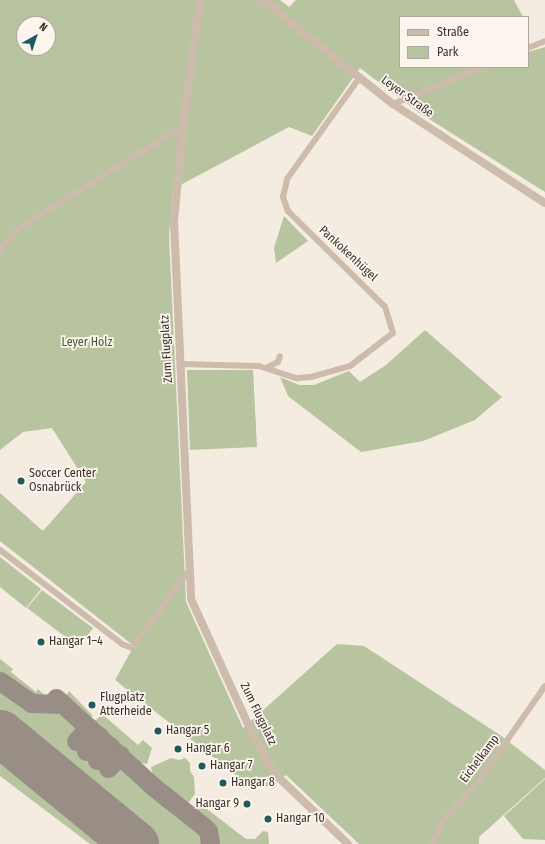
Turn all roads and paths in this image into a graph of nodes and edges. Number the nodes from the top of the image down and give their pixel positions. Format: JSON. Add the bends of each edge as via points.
{"nodes":[{"id":1,"x":200,"y":0,"type":"edge"},
{"id":2,"x":263,"y":0,"type":"edge"},
{"id":3,"x":545,"y":41,"type":"edge"},
{"id":4,"x":529,"y":48,"type":"edge"},
{"id":5,"x":481,"y":68,"type":"edge"},
{"id":6,"x":360,"y":77,"type":"junction"},
{"id":7,"x":393,"y":104,"type":"junction"},
{"id":8,"x":183,"y":126,"type":"junction"},
{"id":9,"x":545,"y":202,"type":"edge"},
{"id":10,"x":0,"y":250,"type":"edge"},
{"id":11,"x":280,"y":356,"type":"dead end"},
{"id":12,"x":181,"y":364,"type":"junction"},
{"id":13,"x":266,"y":367,"type":"junction"},
{"id":14,"x":0,"y":550,"type":"edge"},
{"id":15,"x":189,"y":570,"type":"junction"},
{"id":16,"x":545,"y":686,"type":"edge"},
{"id":17,"x":348,"y":844,"type":"edge"},
{"id":18,"x":432,"y":844,"type":"edge"}],
"edges":[{"from":1,"to":8,"type":"street","name":"Zum Flugplatz"},
{"from":2,"to":6,"type":"street","name":"Leyer Straße"},
{"from":3,"to":4,"type":"street"},
{"from":5,"to":7,"type":"street"},
{"from":6,"to":7,"type":"street","name":"Leyer Straße"},
{"from":6,"to":13,"type":"street","name":"Pankokenhügel","via":[[287,179],[283,197],[288,211],[385,307],[393,333],[350,366],[323,375],[297,378]]},
{"from":7,"to":9,"type":"street","name":"Leyer Straße"},
{"from":8,"to":10,"type":"street","via":[[16,230]]},
{"from":8,"to":12,"type":"street","name":"Zum Flugplatz","via":[[174,252]]},
{"from":11,"to":13,"type":"street","via":[[273,366]]},
{"from":12,"to":13,"type":"street","name":"Pankokenhügel"},
{"from":12,"to":15,"type":"street","name":"Zum Flugplatz"},
{"from":14,"to":15,"type":"street","via":[[122,644],[132,648]]},
{"from":15,"to":17,"type":"street","name":"Zum Flugplatz","via":[[191,599],[254,737],[275,774]]},
{"from":16,"to":18,"type":"street","name":"Eichelkamp","via":[[478,782],[444,819]]}]}
